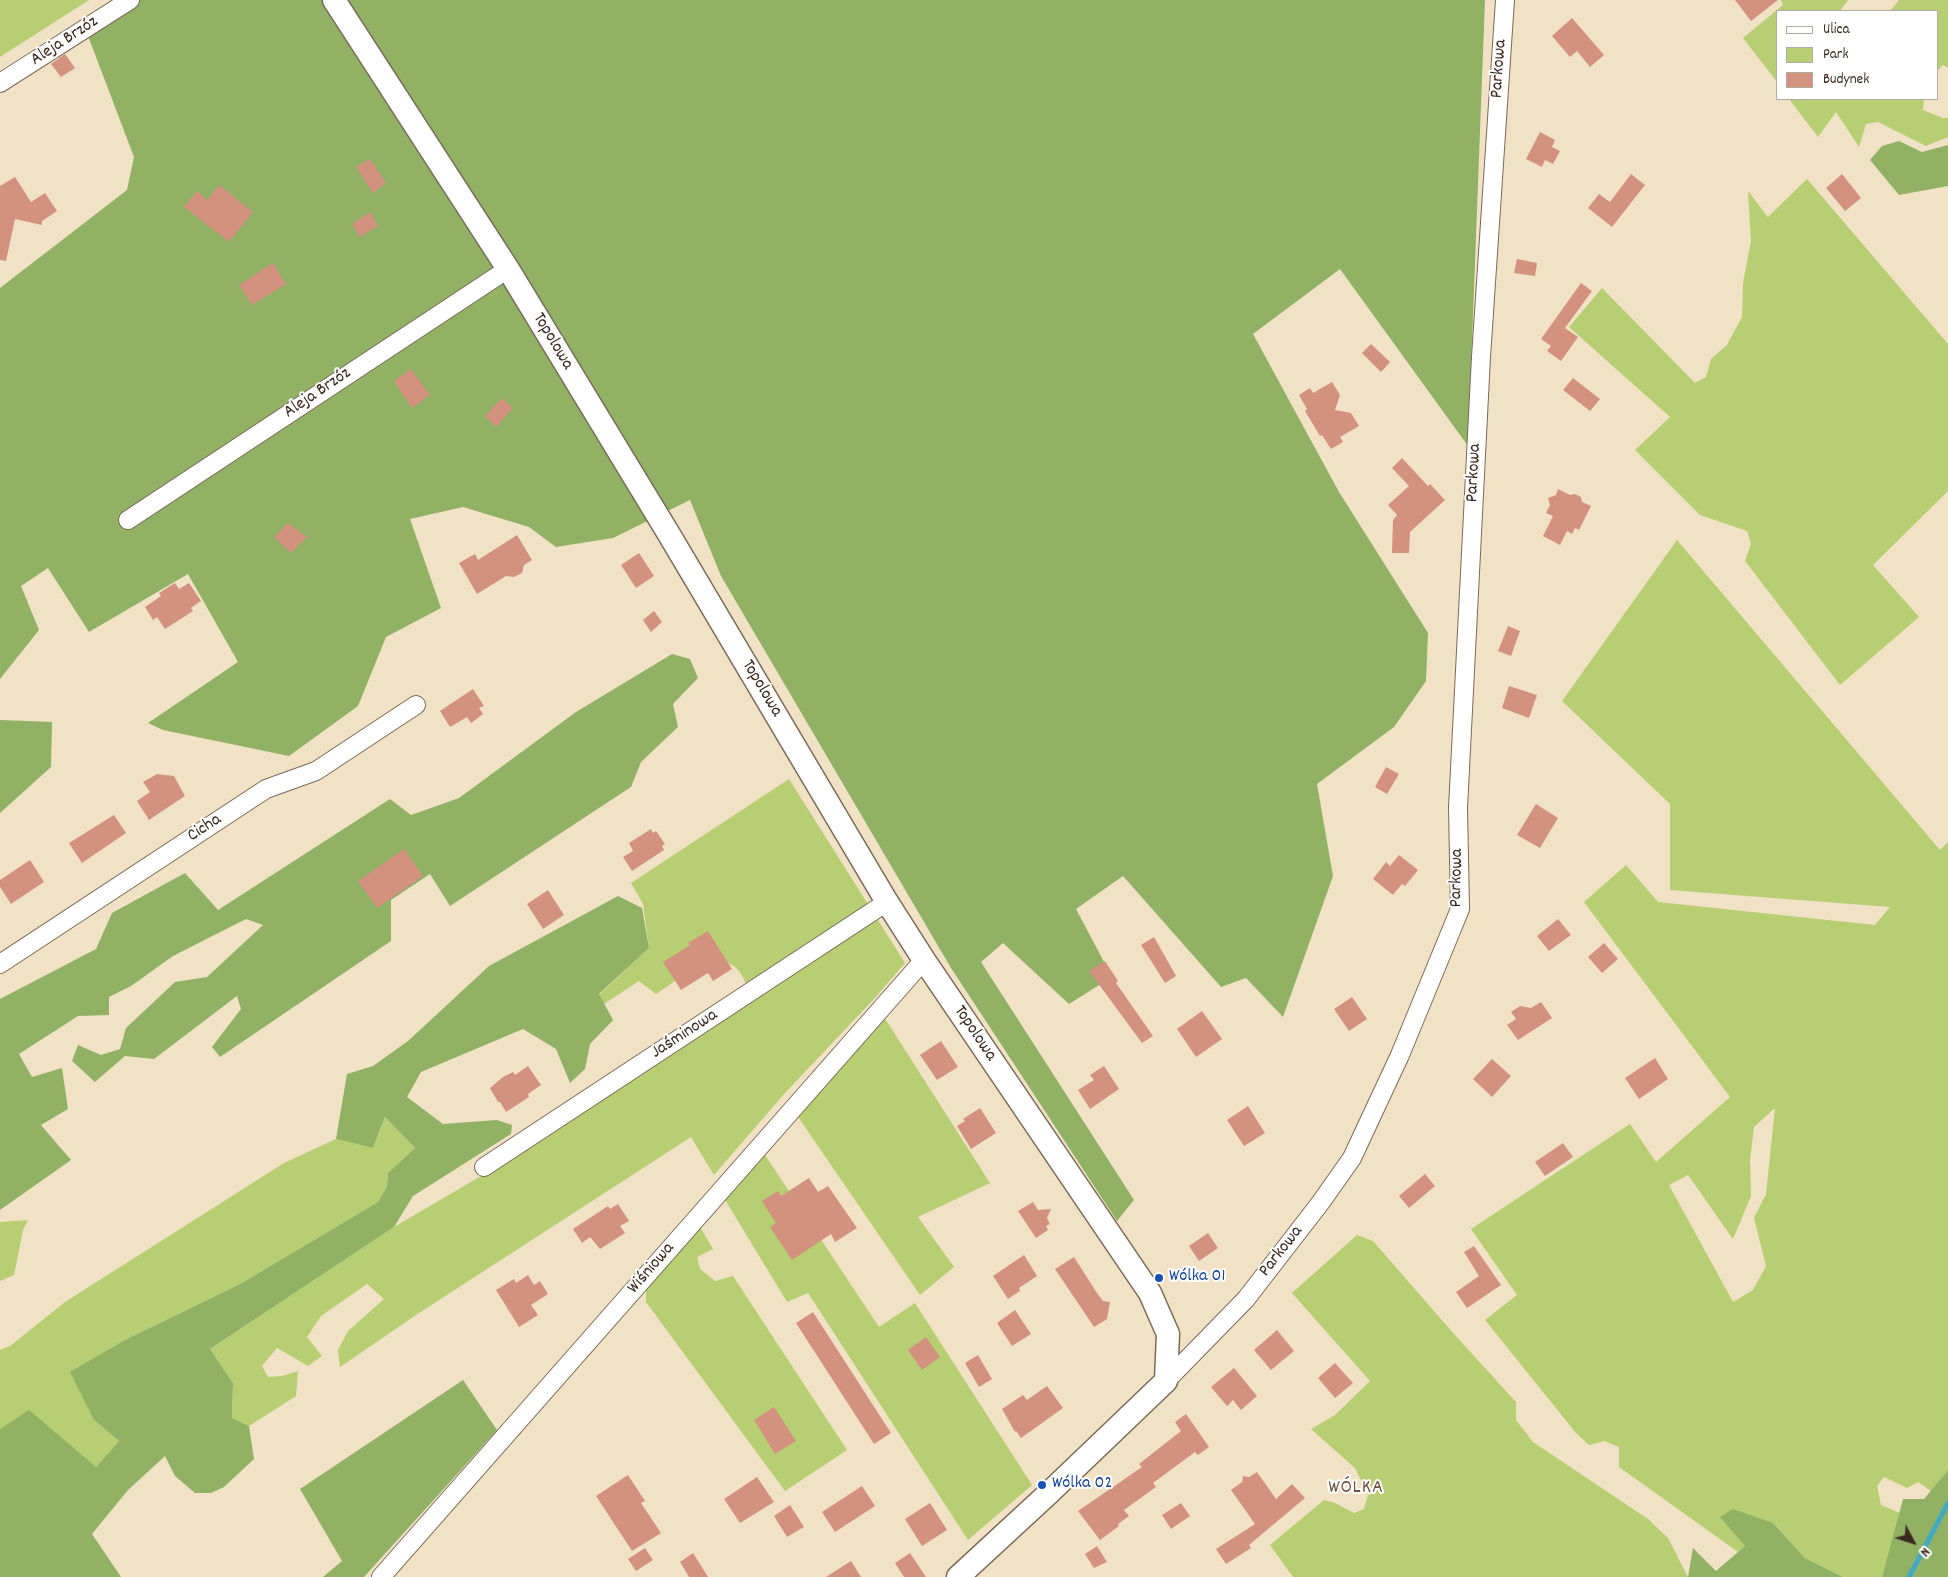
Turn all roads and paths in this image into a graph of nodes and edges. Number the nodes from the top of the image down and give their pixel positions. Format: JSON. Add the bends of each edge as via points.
{"nodes":[{"id":1,"x":130,"y":0,"type":"edge"},
{"id":2,"x":334,"y":0,"type":"edge"},
{"id":3,"x":1505,"y":0,"type":"edge"},
{"id":4,"x":0,"y":83,"type":"edge"},
{"id":5,"x":508,"y":268,"type":"junction"},
{"id":6,"x":128,"y":520,"type":"dead end"},
{"id":7,"x":416,"y":705,"type":"dead end"},
{"id":8,"x":887,"y":902,"type":"junction"},
{"id":9,"x":924,"y":960,"type":"junction"},
{"id":10,"x":0,"y":964,"type":"edge"},
{"id":11,"x":484,"y":1167,"type":"dead end"},
{"id":12,"x":1166,"y":1381,"type":"junction"},
{"id":13,"x":381,"y":1577,"type":"edge"},
{"id":14,"x":958,"y":1577,"type":"edge"}],
"edges":[{"from":1,"to":4,"type":"street","name":"Aleja Brzóz"},
{"from":2,"to":5,"type":"street","name":"Topolowa"},
{"from":3,"to":12,"type":"street","name":"Parkowa","via":[[1481,357],[1458,808],[1460,909],[1400,1055],[1352,1158],[1246,1299]]},
{"from":5,"to":6,"type":"street","name":"Aleja Brzóz"},
{"from":5,"to":8,"type":"street","name":"Topolowa"},
{"from":7,"to":10,"type":"street","name":"Cicha","via":[[316,771],[266,789]]},
{"from":8,"to":9,"type":"street","name":"Topolowa"},
{"from":8,"to":11,"type":"street","name":"Jaśminowa"},
{"from":9,"to":12,"type":"street","name":"Topolowa","via":[[1150,1293],[1168,1334]]},
{"from":9,"to":13,"type":"street","name":"Wiśniowa"},
{"from":12,"to":14,"type":"street","name":"Parkowa"}]}
